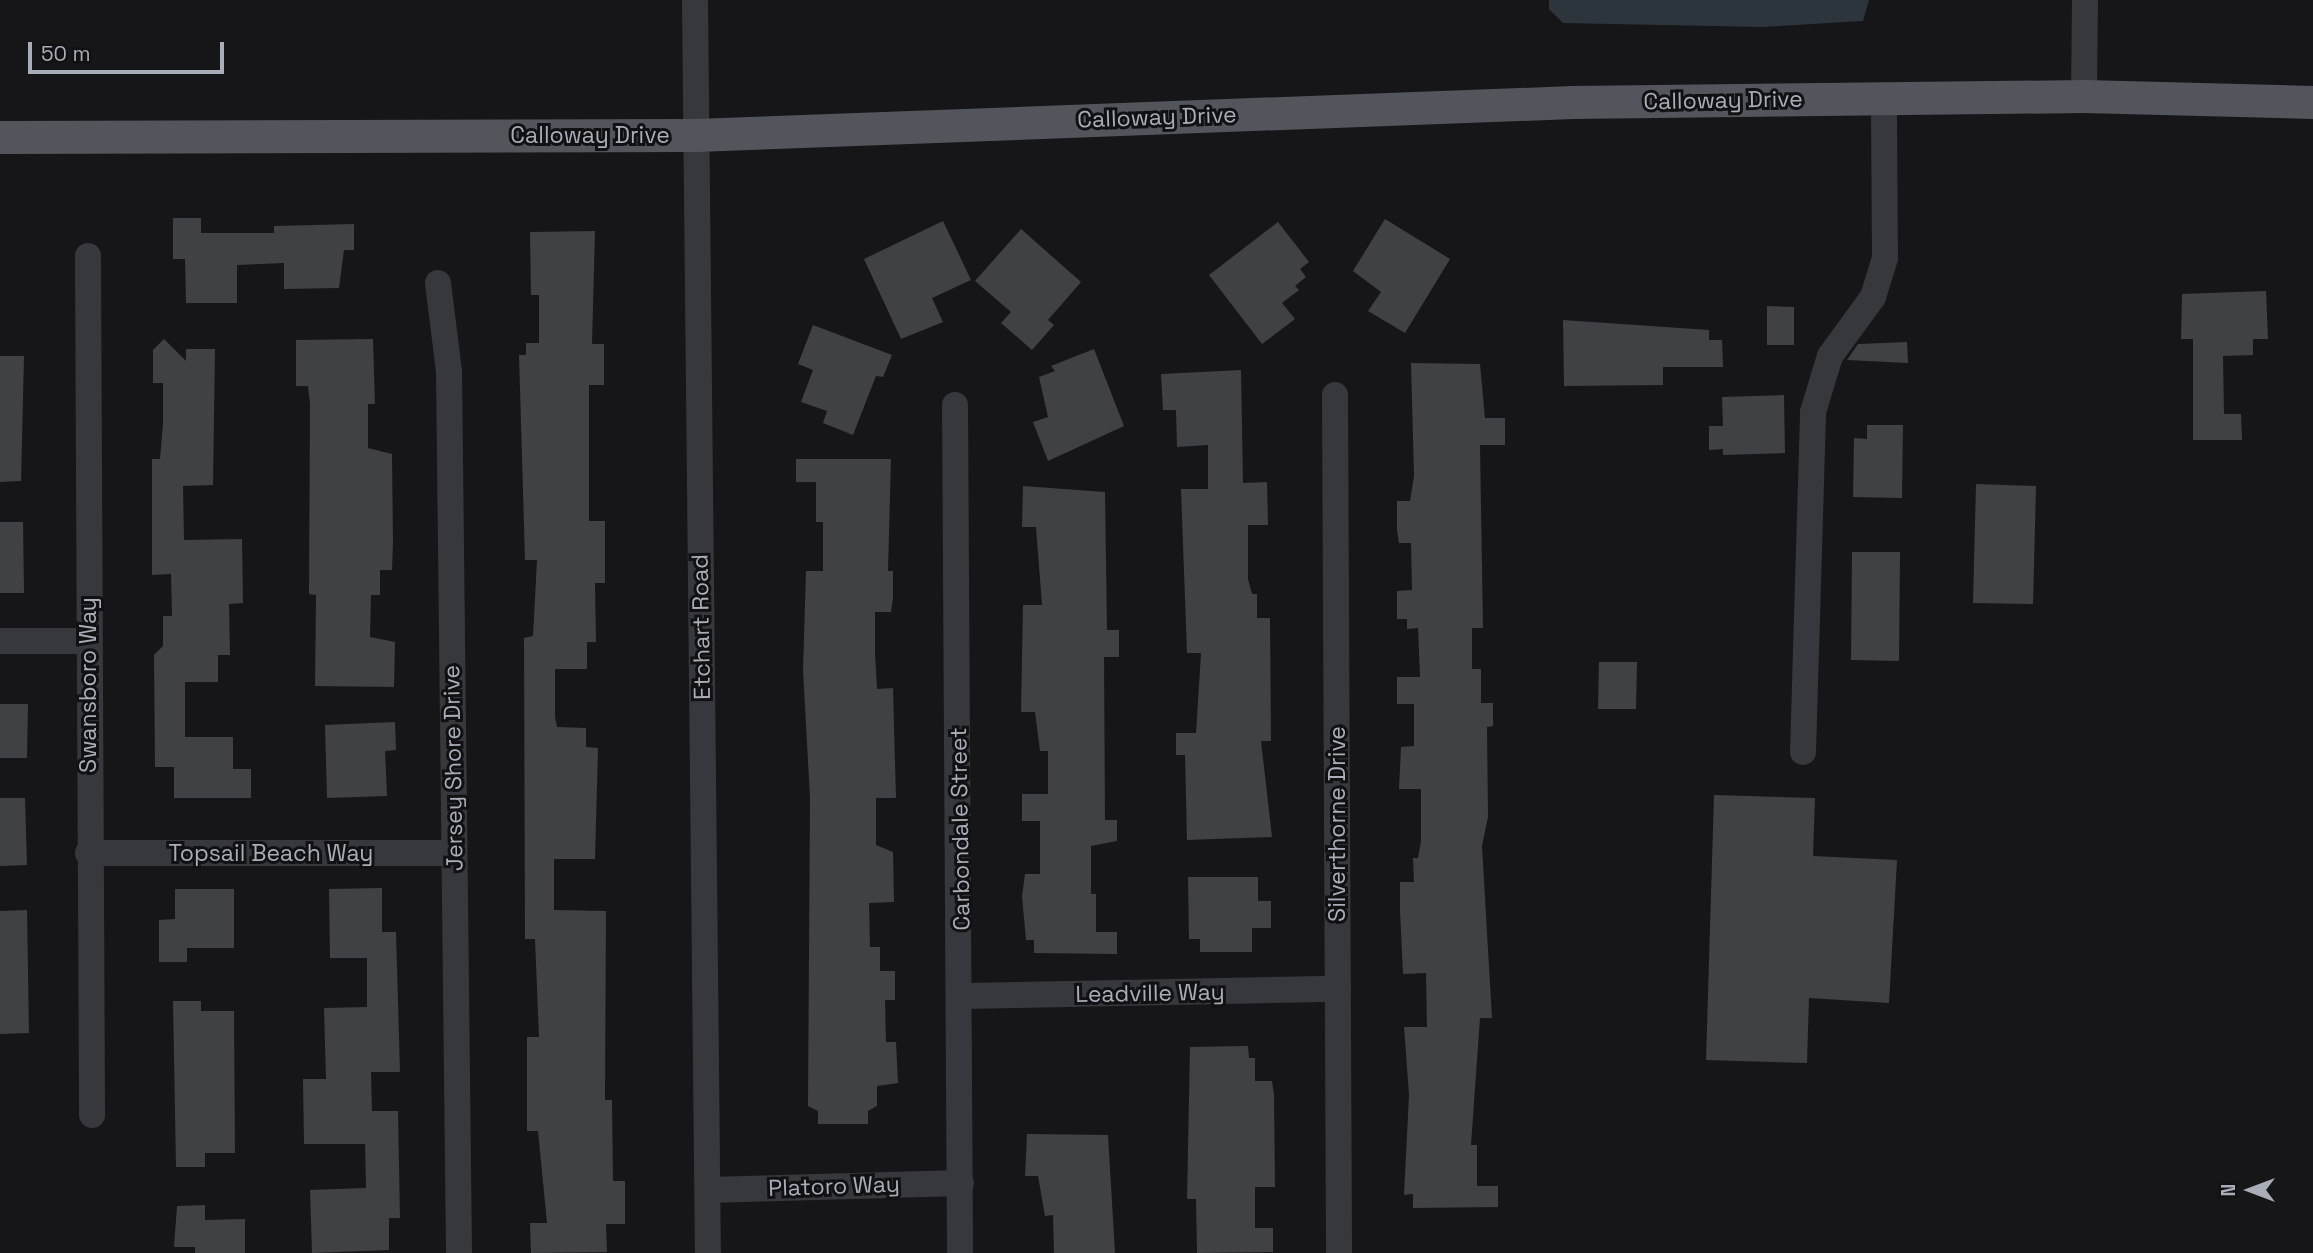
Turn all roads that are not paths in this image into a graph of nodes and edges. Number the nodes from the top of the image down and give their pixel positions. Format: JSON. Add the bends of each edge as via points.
{"nodes":[{"id":1,"x":695,"y":0,"type":"edge"},
{"id":2,"x":2085,"y":0,"type":"edge"},
{"id":3,"x":2084,"y":96,"type":"junction"},
{"id":4,"x":1884,"y":98,"type":"junction"},
{"id":5,"x":2313,"y":102,"type":"edge"},
{"id":6,"x":695,"y":135,"type":"junction"},
{"id":7,"x":0,"y":137,"type":"edge"},
{"id":8,"x":88,"y":256,"type":"dead end"},
{"id":9,"x":438,"y":283,"type":"dead end"},
{"id":10,"x":1335,"y":395,"type":"dead end"},
{"id":11,"x":955,"y":405,"type":"dead end"},
{"id":12,"x":88,"y":640,"type":"junction"},
{"id":13,"x":0,"y":641,"type":"edge"},
{"id":14,"x":1803,"y":752,"type":"dead end"},
{"id":15,"x":88,"y":853,"type":"junction"},
{"id":16,"x":454,"y":853,"type":"junction"},
{"id":17,"x":1338,"y":989,"type":"junction"},
{"id":18,"x":962,"y":996,"type":"junction"},
{"id":19,"x":92,"y":1115,"type":"dead end"},
{"id":20,"x":961,"y":1183,"type":"junction"},
{"id":21,"x":708,"y":1190,"type":"junction"},
{"id":22,"x":459,"y":1253,"type":"edge"},
{"id":23,"x":708,"y":1253,"type":"edge"},
{"id":24,"x":960,"y":1253,"type":"edge"},
{"id":25,"x":1339,"y":1253,"type":"edge"}],
"edges":[{"from":1,"to":6,"type":"street","name":"Etchart Road"},
{"from":2,"to":3,"type":"street"},
{"from":3,"to":4,"type":"main road","name":"Calloway Drive"},
{"from":3,"to":5,"type":"main road","name":"Calloway Drive"},
{"from":4,"to":6,"type":"main road","name":"Calloway Drive","via":[[1558,102]]},
{"from":4,"to":14,"type":"street","via":[[1885,258],[1873,297],[1830,356],[1813,412]]},
{"from":6,"to":7,"type":"main road","name":"Calloway Drive"},
{"from":6,"to":21,"type":"street","name":"Etchart Road"},
{"from":8,"to":12,"type":"street","name":"Swansboro Way"},
{"from":9,"to":16,"type":"street","name":"Jersey Shore Drive","via":[[449,371]]},
{"from":10,"to":17,"type":"street","name":"Silverthorne Drive"},
{"from":11,"to":18,"type":"street","name":"Carbondale Street"},
{"from":12,"to":13,"type":"street"},
{"from":12,"to":15,"type":"street","name":"Swansboro Way"},
{"from":15,"to":16,"type":"street","name":"Topsail Beach Way"},
{"from":15,"to":19,"type":"street","name":"Swansboro Way"},
{"from":16,"to":22,"type":"street","name":"Jersey Shore Drive"},
{"from":17,"to":18,"type":"street","name":"Leadville Way"},
{"from":17,"to":25,"type":"street","name":"Silverthorne Drive"},
{"from":18,"to":20,"type":"street","name":"Carbondale Street"},
{"from":20,"to":21,"type":"street","name":"Platoro Way"},
{"from":20,"to":24,"type":"street","name":"Carbondale Street"},
{"from":21,"to":23,"type":"street","name":"Etchart Road"}]}
